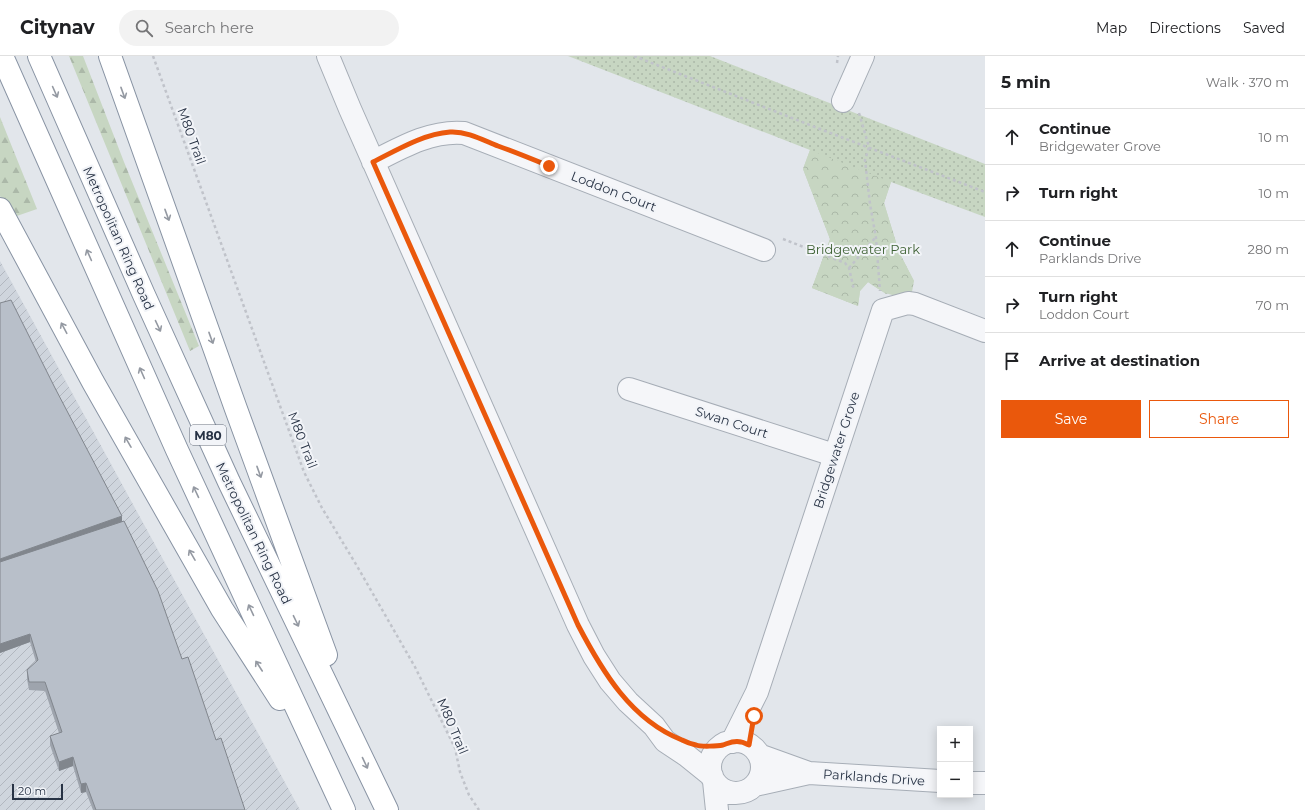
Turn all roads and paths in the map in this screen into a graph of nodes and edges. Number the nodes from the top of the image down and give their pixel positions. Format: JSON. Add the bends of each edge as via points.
{"nodes":[{"id":1,"x":2,"y":56,"type":"edge"},
{"id":2,"x":39,"y":56,"type":"edge"},
{"id":3,"x":110,"y":56,"type":"edge"},
{"id":4,"x":153,"y":56,"type":"edge"},
{"id":5,"x":328,"y":56,"type":"edge"},
{"id":6,"x":634,"y":56,"type":"edge"},
{"id":7,"x":863,"y":56,"type":"edge"},
{"id":8,"x":851,"y":107,"type":"joint"},
{"id":9,"x":869,"y":147,"type":"junction"},
{"id":10,"x":373,"y":162,"type":"junction"},
{"id":11,"x":985,"y":192,"type":"edge"},
{"id":12,"x":0,"y":209,"type":"edge"},
{"id":13,"x":783,"y":238,"type":"dead end"},
{"id":14,"x":876,"y":238,"type":"junction"},
{"id":15,"x":764,"y":250,"type":"dead end"},
{"id":16,"x":848,"y":268,"type":"junction"},
{"id":17,"x":854,"y":290,"type":"dead end"},
{"id":18,"x":886,"y":310,"type":"junction"},
{"id":19,"x":985,"y":331,"type":"edge"},
{"id":20,"x":629,"y":389,"type":"dead end"},
{"id":21,"x":834,"y":455,"type":"junction"},
{"id":22,"x":654,"y":726,"type":"junction"},
{"id":23,"x":354,"y":740,"type":"junction"},
{"id":24,"x":741,"y":747,"type":"junction"},
{"id":25,"x":326,"y":770,"type":"junction"},
{"id":26,"x":809,"y":773,"type":"junction"},
{"id":27,"x":713,"y":778,"type":"junction"},
{"id":28,"x":937,"y":781,"type":"edge"},
{"id":29,"x":973,"y":783,"type":"edge"},
{"id":30,"x":985,"y":783,"type":"edge"},
{"id":31,"x":755,"y":785,"type":"junction"},
{"id":32,"x":732,"y":802,"type":"edge"},
{"id":33,"x":344,"y":810,"type":"edge"},
{"id":34,"x":387,"y":810,"type":"edge"},
{"id":35,"x":479,"y":810,"type":"edge"},
{"id":36,"x":717,"y":810,"type":"edge"}],
"edges":[{"from":25,"to":1,"type":"highway","number":"M80","one_way":true,"via":[[177,450]]},
{"from":2,"to":23,"type":"highway","name":"Metropolitan Ring Road","number":"M80","one_way":true,"via":[[229,482]]},
{"from":3,"to":23,"type":"highway","one_way":true,"via":[[326,652]]},
{"from":4,"to":35,"type":"path","name":"M80 Trail","via":[[304,472],[322,508],[415,667],[455,748],[460,772],[469,795]]},
{"from":5,"to":10,"type":"street","name":"Parklands Drive"},
{"from":6,"to":9,"type":"path"},
{"from":7,"to":8,"type":"street"},
{"from":8,"to":9,"type":"path"},
{"from":9,"to":11,"type":"path"},
{"from":9,"to":14,"type":"path","via":[[865,160]]},
{"from":10,"to":15,"type":"street","name":"Loddon Court","via":[[420,139],[452,132],[464,133]]},
{"from":10,"to":22,"type":"street","name":"Parklands Drive","via":[[578,625],[610,681]]},
{"from":25,"to":12,"type":"highway","one_way":true,"via":[[222,609],[93,382]]},
{"from":13,"to":16,"type":"path","via":[[845,263]]},
{"from":14,"to":16,"type":"path"},
{"from":14,"to":18,"type":"path","via":[[879,290]]},
{"from":16,"to":17,"type":"path"},
{"from":18,"to":19,"type":"street","via":[[908,303],[914,304]]},
{"from":18,"to":21,"type":"street","name":"Bridgewater Grove"},
{"from":20,"to":21,"type":"street","name":"Swan Court"},
{"from":21,"to":24,"type":"street","name":"Bridgewater Grove"},
{"from":22,"to":24,"type":"street","name":"Parklands Drive","via":[[696,746]]},
{"from":22,"to":27,"type":"street","name":"Parklands Drive","via":[[666,741]]},
{"from":23,"to":34,"type":"highway","name":"Metropolitan Ring Road","number":"M80","one_way":true},
{"from":24,"to":26,"type":"street","name":"Parklands Drive"},
{"from":24,"to":27,"type":"street","via":[[716,750],[710,767]]},
{"from":24,"to":31,"type":"street","via":[[762,763],[760,778]]},
{"from":25,"to":33,"type":"highway","number":"M80"},
{"from":26,"to":28,"type":"street","name":"Parklands Drive"},
{"from":26,"to":31,"type":"street","name":"Parklands Drive"},
{"from":27,"to":32,"type":"street","via":[[727,792]]},
{"from":27,"to":36,"type":"street"},
{"from":29,"to":30,"type":"street"},
{"from":31,"to":32,"type":"street","via":[[742,792]]}]}
